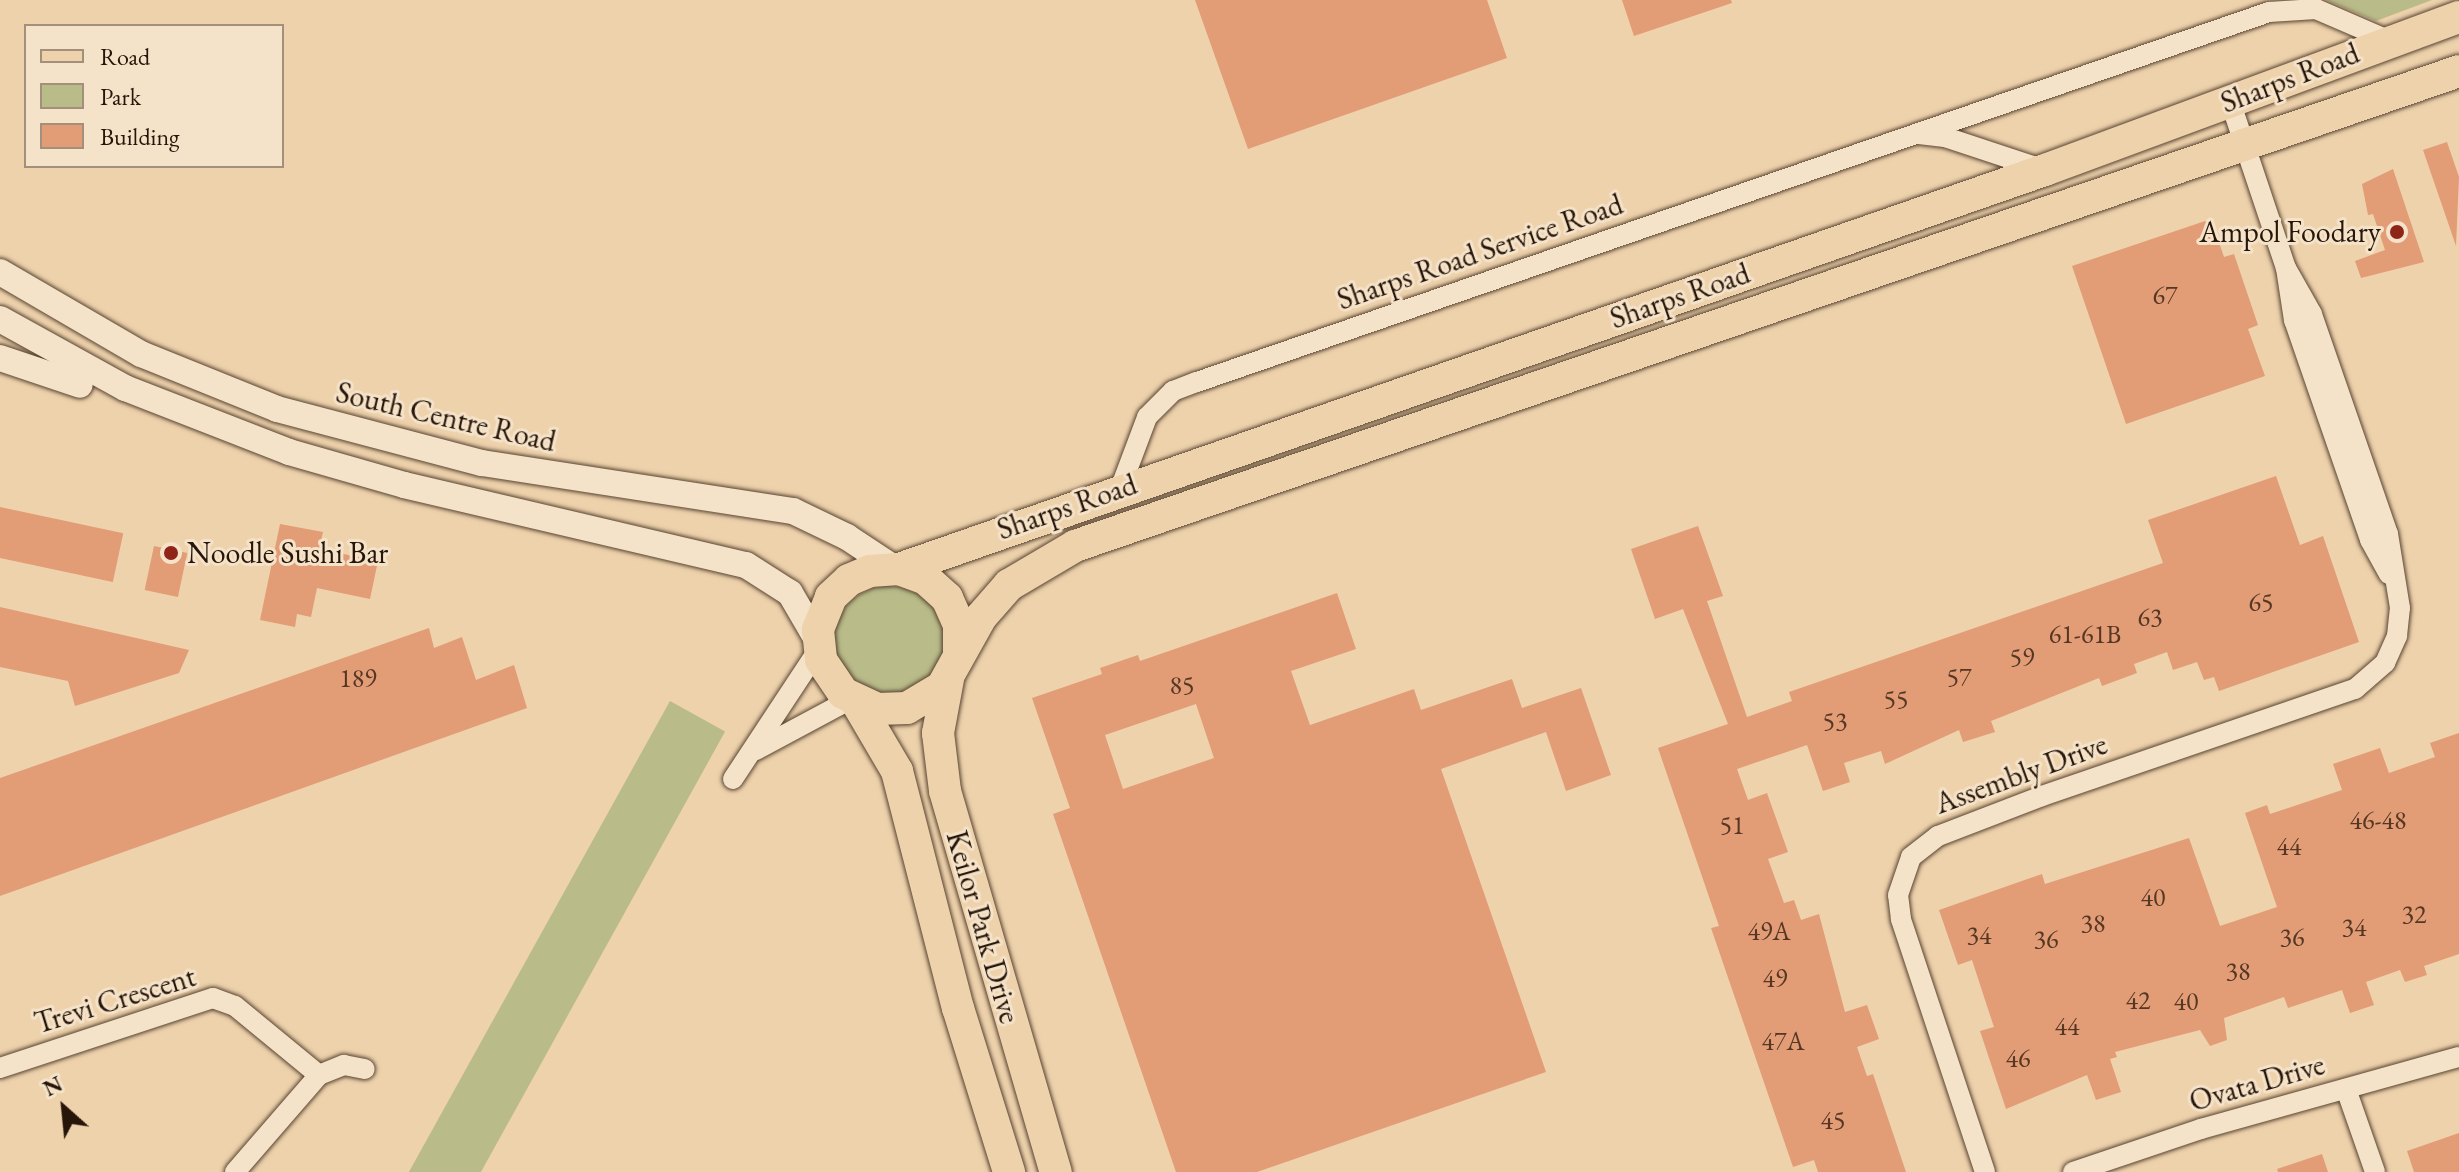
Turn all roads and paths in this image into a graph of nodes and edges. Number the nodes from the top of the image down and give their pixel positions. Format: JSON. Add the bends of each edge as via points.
{"nodes":[{"id":1,"x":2459,"y":2,"type":"edge"},
{"id":2,"x":2459,"y":17,"type":"edge"},
{"id":3,"x":2404,"y":36,"type":"junction"},
{"id":4,"x":2459,"y":71,"type":"edge"},
{"id":5,"x":2230,"y":101,"type":"junction"},
{"id":6,"x":1915,"y":134,"type":"junction"},
{"id":7,"x":2242,"y":143,"type":"junction"},
{"id":8,"x":2045,"y":170,"type":"junction"},
{"id":9,"x":3,"y":285,"type":"edge"},
{"id":10,"x":0,"y":319,"type":"edge"},
{"id":11,"x":0,"y":358,"type":"edge"},
{"id":12,"x":165,"y":406,"type":"junction"},
{"id":13,"x":1120,"y":489,"type":"junction"},
{"id":14,"x":896,"y":568,"type":"junction"},
{"id":15,"x":818,"y":646,"type":"junction"},
{"id":16,"x":953,"y":666,"type":"junction"},
{"id":17,"x":854,"y":701,"type":"junction"},
{"id":18,"x":756,"y":750,"type":"junction"},
{"id":19,"x":733,"y":779,"type":"dead end"},
{"id":20,"x":2459,"y":1057,"type":"edge"},
{"id":21,"x":0,"y":1068,"type":"edge"},
{"id":22,"x":365,"y":1069,"type":"dead end"},
{"id":23,"x":319,"y":1075,"type":"junction"},
{"id":24,"x":2346,"y":1089,"type":"junction"},
{"id":25,"x":235,"y":1172,"type":"edge"},
{"id":26,"x":1009,"y":1172,"type":"edge"},
{"id":27,"x":1056,"y":1172,"type":"edge"},
{"id":28,"x":1985,"y":1172,"type":"edge"},
{"id":29,"x":2073,"y":1172,"type":"edge"},
{"id":30,"x":2375,"y":1172,"type":"edge"}],
"edges":[{"from":1,"to":3,"type":"main road"},
{"from":2,"to":3,"type":"main road","name":"Sharps Road"},
{"from":3,"to":5,"type":"main road","name":"Sharps Road"},
{"from":3,"to":6,"type":"street","name":"Sharps Road Service Road","via":[[2316,9],[2269,12]]},
{"from":4,"to":7,"type":"main road","name":"Sharps Road"},
{"from":5,"to":7,"type":"street","name":"Assembly Drive"},
{"from":5,"to":8,"type":"main road","name":"Sharps Road"},
{"from":6,"to":8,"type":"street","name":"Sharps Road Service Road","via":[[1945,137]]},
{"from":6,"to":13,"type":"street","name":"Sharps Road Service Road","via":[[1173,391],[1147,417]]},
{"from":7,"to":16,"type":"main road","name":"Sharps Road","via":[[1075,546],[1009,585]]},
{"from":7,"to":28,"type":"street","name":"Assembly Drive","via":[[2286,268],[2312,314],[2388,534],[2399,623],[2391,652],[2377,673],[2355,689],[2003,810],[1938,836],[1911,857],[1898,895],[1901,919]]},
{"from":8,"to":13,"type":"main road","name":"Sharps Road"},
{"from":9,"to":14,"type":"street","name":"South Centre Road","via":[[141,354],[277,409],[482,463],[793,511]]},
{"from":10,"to":12,"type":"street","via":[[80,366]]},
{"from":11,"to":12,"type":"street","via":[[51,371],[95,392]]},
{"from":12,"to":15,"type":"street","via":[[389,481],[746,565],[790,593]]},
{"from":13,"to":14,"type":"main road","name":"Sharps Road"},
{"from":14,"to":15,"type":"main road","via":[[859,575],[840,588],[825,607]]},
{"from":14,"to":16,"type":"main road","via":[[926,579],[947,598],[959,625]]},
{"from":15,"to":17,"type":"main road","via":[[829,678]]},
{"from":15,"to":18,"type":"street"},
{"from":16,"to":17,"type":"main road","via":[[926,700],[907,708],[877,709]]},
{"from":16,"to":27,"type":"main road","name":"Keilor Park Drive","via":[[938,733],[945,791]]},
{"from":17,"to":18,"type":"street"},
{"from":17,"to":26,"type":"main road","name":"Keilor Park Drive","via":[[897,771],[958,1008]]},
{"from":18,"to":19,"type":"street"},
{"from":20,"to":24,"type":"street","name":"Ovata Drive"},
{"from":21,"to":23,"type":"street","name":"Trevi Crescent","via":[[213,998],[235,1006]]},
{"from":22,"to":23,"type":"street","via":[[344,1065]]},
{"from":23,"to":25,"type":"street"},
{"from":24,"to":29,"type":"street","name":"Ovata Drive"},
{"from":24,"to":30,"type":"street"}]}
